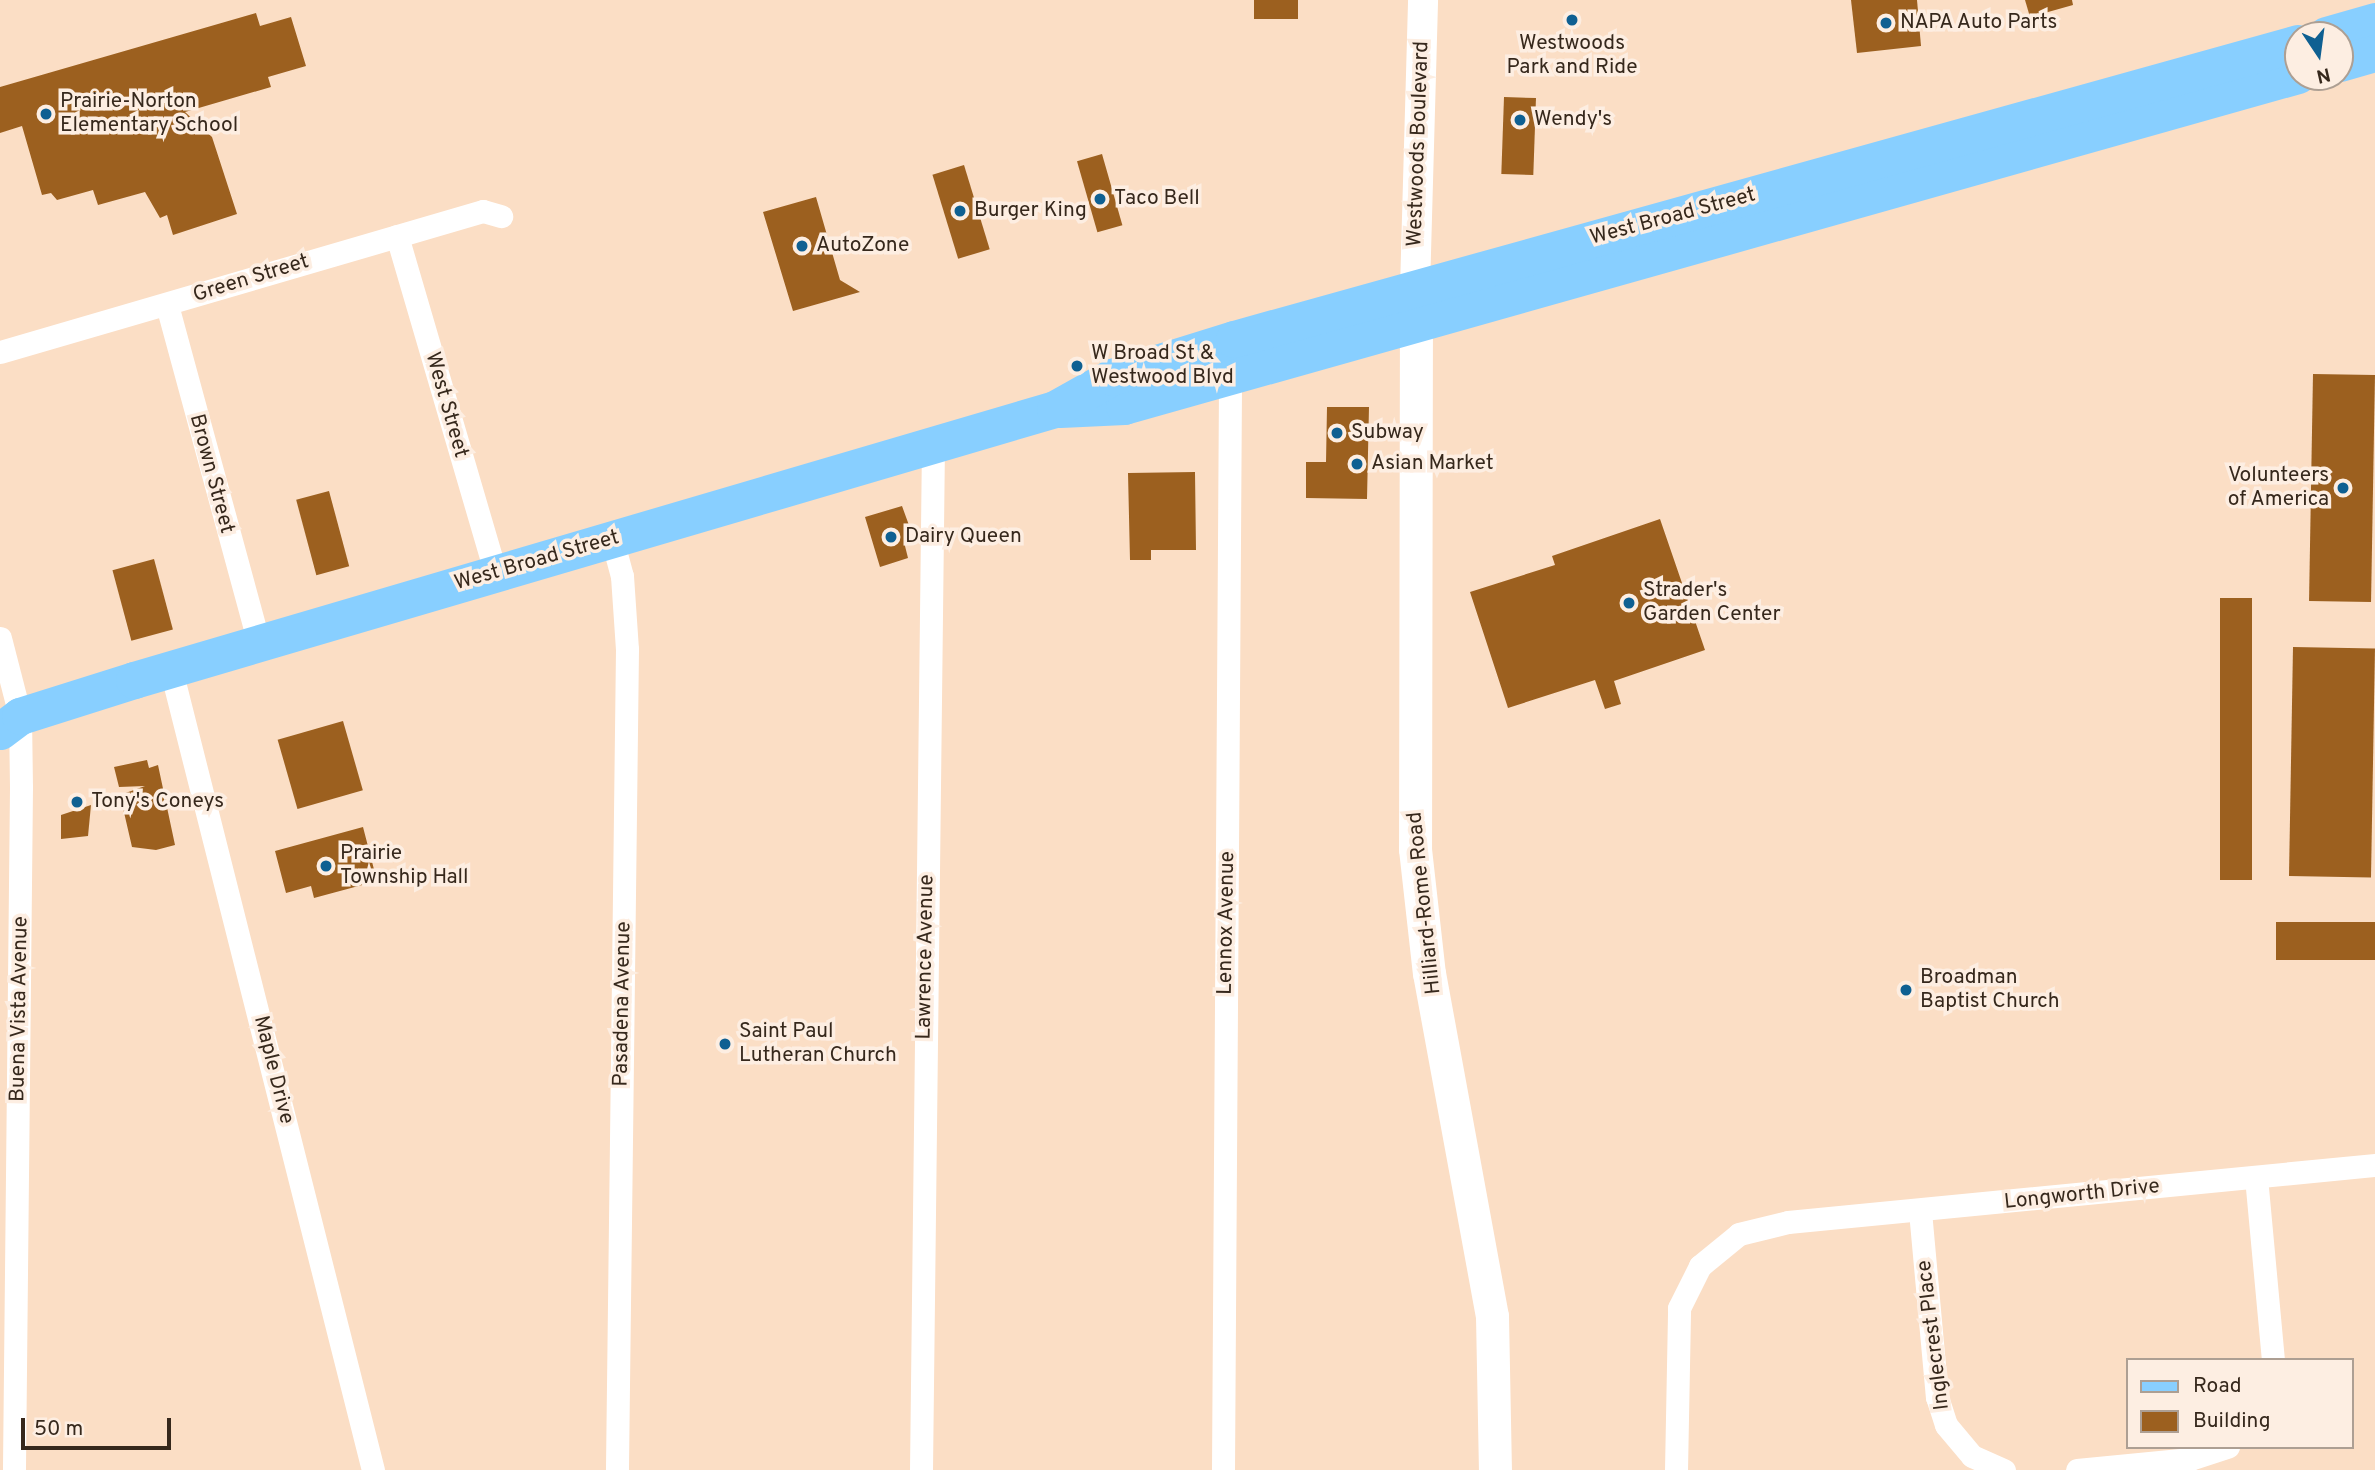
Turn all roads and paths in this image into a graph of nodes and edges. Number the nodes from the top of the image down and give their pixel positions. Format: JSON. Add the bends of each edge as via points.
{"nodes":[{"id":1,"x":1423,"y":0,"type":"edge"},
{"id":2,"x":2375,"y":21,"type":"edge"},
{"id":3,"x":2354,"y":27,"type":"edge"},
{"id":4,"x":2284,"y":47,"type":"edge"},
{"id":5,"x":2375,"y":53,"type":"edge"},
{"id":6,"x":2354,"y":59,"type":"edge"},
{"id":7,"x":2284,"y":79,"type":"edge"},
{"id":8,"x":501,"y":216,"type":"dead end"},
{"id":9,"x":397,"y":236,"type":"junction"},
{"id":10,"x":167,"y":305,"type":"junction"},
{"id":11,"x":1416,"y":305,"type":"junction"},
{"id":12,"x":0,"y":352,"type":"edge"},
{"id":13,"x":1230,"y":376,"type":"junction"},
{"id":14,"x":1055,"y":409,"type":"junction"},
{"id":15,"x":933,"y":445,"type":"junction"},
{"id":16,"x":612,"y":539,"type":"junction"},
{"id":17,"x":496,"y":574,"type":"junction"},
{"id":18,"x":0,"y":638,"type":"edge"},
{"id":19,"x":259,"y":643,"type":"junction"},
{"id":20,"x":171,"y":670,"type":"junction"},
{"id":21,"x":7,"y":720,"type":"edge"},
{"id":22,"x":2375,"y":1165,"type":"edge"},
{"id":23,"x":2256,"y":1177,"type":"junction"},
{"id":24,"x":1920,"y":1211,"type":"junction"},
{"id":25,"x":2273,"y":1358,"type":"edge"},
{"id":26,"x":2222,"y":1449,"type":"edge"},
{"id":27,"x":14,"y":1470,"type":"edge"},
{"id":28,"x":373,"y":1470,"type":"edge"},
{"id":29,"x":617,"y":1470,"type":"edge"},
{"id":30,"x":921,"y":1470,"type":"edge"},
{"id":31,"x":1223,"y":1470,"type":"edge"},
{"id":32,"x":1495,"y":1470,"type":"edge"},
{"id":33,"x":1676,"y":1470,"type":"edge"},
{"id":34,"x":2004,"y":1470,"type":"edge"},
{"id":35,"x":2077,"y":1470,"type":"edge"}],
"edges":[{"from":1,"to":11,"type":"street","name":"Westwoods Boulevard"},
{"from":2,"to":3,"type":"main road"},
{"from":4,"to":11,"type":"main road","name":"West Broad Street"},
{"from":5,"to":6,"type":"main road"},
{"from":7,"to":11,"type":"main road","name":"West Broad Street"},
{"from":8,"to":9,"type":"street","name":"Green Street","via":[[483,211]]},
{"from":9,"to":10,"type":"street","name":"Green Street"},
{"from":9,"to":17,"type":"street","name":"West Street"},
{"from":10,"to":12,"type":"street","name":"Green Street"},
{"from":10,"to":19,"type":"street","name":"Brown Street"},
{"from":11,"to":13,"type":"main road","name":"West Broad Street"},
{"from":11,"to":14,"type":"main road","name":"West Broad Street","via":[[1112,377]]},
{"from":11,"to":32,"type":"main road","name":"Hilliard-Rome Road","via":[[1415,849],[1429,973],[1492,1316]]},
{"from":13,"to":14,"type":"main road","name":"West Broad Street","via":[[1124,406]]},
{"from":13,"to":31,"type":"street","name":"Lennox Avenue"},
{"from":14,"to":15,"type":"main road","name":"West Broad Street"},
{"from":15,"to":16,"type":"main road","name":"West Broad Street"},
{"from":15,"to":30,"type":"street","name":"Lawrence Avenue"},
{"from":16,"to":17,"type":"main road","name":"West Broad Street"},
{"from":16,"to":29,"type":"street","name":"Pasadena Avenue","via":[[622,576],[627,649]]},
{"from":17,"to":19,"type":"main road","name":"West Broad Street"},
{"from":18,"to":21,"type":"street","name":"Buena Vista Avenue"},
{"from":19,"to":20,"type":"main road","name":"West Broad Street"},
{"from":20,"to":21,"type":"main road","name":"West Broad Street"},
{"from":20,"to":28,"type":"street","name":"Maple Drive"},
{"from":21,"to":27,"type":"street","name":"Buena Vista Avenue"},
{"from":22,"to":23,"type":"street","name":"Longworth Drive"},
{"from":23,"to":24,"type":"street","name":"Longworth Drive"},
{"from":23,"to":25,"type":"street"},
{"from":24,"to":33,"type":"street","name":"Longworth Drive","via":[[1788,1222],[1720,1246],[1687,1285],[1676,1354]]},
{"from":24,"to":34,"type":"street","name":"Inglecrest Place","via":[[1937,1397],[1946,1424],[1972,1457]]},
{"from":26,"to":35,"type":"street","via":[[2190,1460]]}]}
